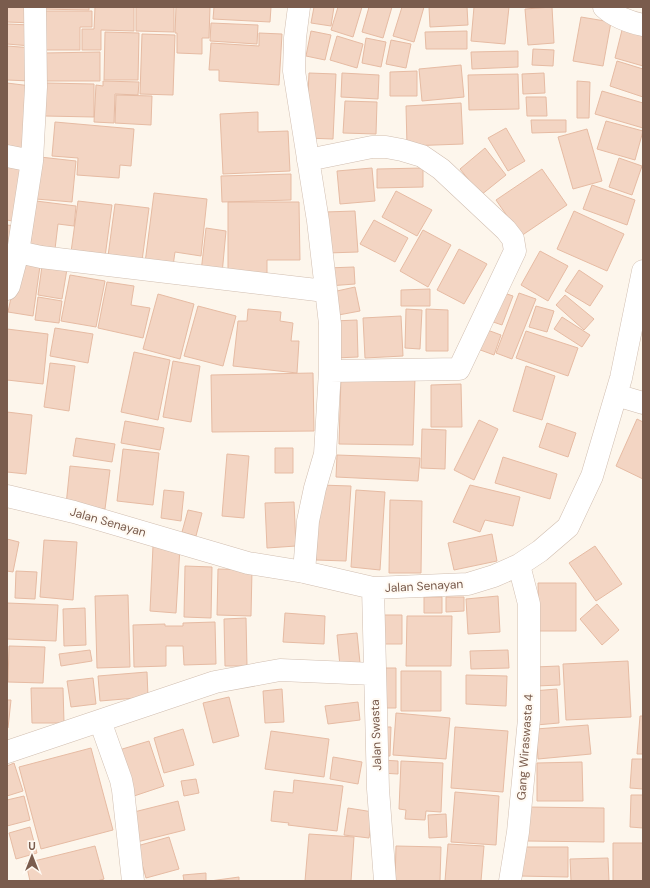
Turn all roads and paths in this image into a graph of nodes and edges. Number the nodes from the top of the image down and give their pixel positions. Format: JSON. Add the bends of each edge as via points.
{"nodes":[{"id":1,"x":35,"y":7,"type":"edge"},
{"id":2,"x":299,"y":7,"type":"edge"},
{"id":3,"x":604,"y":7,"type":"edge"},
{"id":4,"x":643,"y":26,"type":"edge"},
{"id":5,"x":7,"y":156,"type":"edge"},
{"id":6,"x":308,"y":160,"type":"junction"},
{"id":7,"x":32,"y":161,"type":"junction"},
{"id":8,"x":18,"y":252,"type":"junction"},
{"id":9,"x":643,"y":271,"type":"edge"},
{"id":10,"x":7,"y":290,"type":"edge"},
{"id":11,"x":326,"y":291,"type":"junction"},
{"id":12,"x":330,"y":370,"type":"junction"},
{"id":13,"x":616,"y":395,"type":"junction"},
{"id":14,"x":643,"y":403,"type":"edge"},
{"id":15,"x":7,"y":496,"type":"edge"},
{"id":16,"x":519,"y":565,"type":"junction"},
{"id":17,"x":304,"y":572,"type":"junction"},
{"id":18,"x":373,"y":588,"type":"junction"},
{"id":19,"x":374,"y":674,"type":"junction"},
{"id":20,"x":100,"y":721,"type":"junction"},
{"id":21,"x":7,"y":752,"type":"edge"},
{"id":22,"x":133,"y":881,"type":"edge"},
{"id":23,"x":385,"y":881,"type":"edge"},
{"id":24,"x":510,"y":881,"type":"edge"}],
"edges":[{"from":1,"to":7,"type":"street","via":[[36,87]]},
{"from":2,"to":6,"type":"street","via":[[294,71]]},
{"from":3,"to":4,"type":"street","via":[[617,16]]},
{"from":5,"to":7,"type":"street"},
{"from":6,"to":11,"type":"street"},
{"from":6,"to":12,"type":"street","via":[[372,147],[386,147],[422,156],[441,169],[506,230],[513,239],[515,251],[459,369]]},
{"from":7,"to":8,"type":"street"},
{"from":8,"to":10,"type":"street"},
{"from":8,"to":11,"type":"street","via":[[41,257]]},
{"from":9,"to":13,"type":"street","name":"Jalan Senayan"},
{"from":11,"to":12,"type":"street","via":[[330,324]]},
{"from":12,"to":17,"type":"street","via":[[326,454],[314,488]]},
{"from":13,"to":14,"type":"street"},
{"from":13,"to":16,"type":"street","name":"Jalan Senayan","via":[[592,476],[568,527]]},
{"from":15,"to":17,"type":"street","name":"Jalan Senayan","via":[[74,512],[248,563]]},
{"from":16,"to":18,"type":"street","name":"Jalan Senayan","via":[[468,584]]},
{"from":16,"to":24,"type":"street","name":"Gang Wiraswasta 4","via":[[529,604],[529,719],[518,832]]},
{"from":17,"to":18,"type":"street","name":"Jalan Senayan"},
{"from":18,"to":19,"type":"street","name":"Jalan Swasta"},
{"from":19,"to":20,"type":"street","via":[[280,670],[215,682]]},
{"from":19,"to":23,"type":"street","name":"Jalan Swasta","via":[[378,789]]},
{"from":20,"to":21,"type":"street"},
{"from":20,"to":22,"type":"street","via":[[123,790]]}]}
